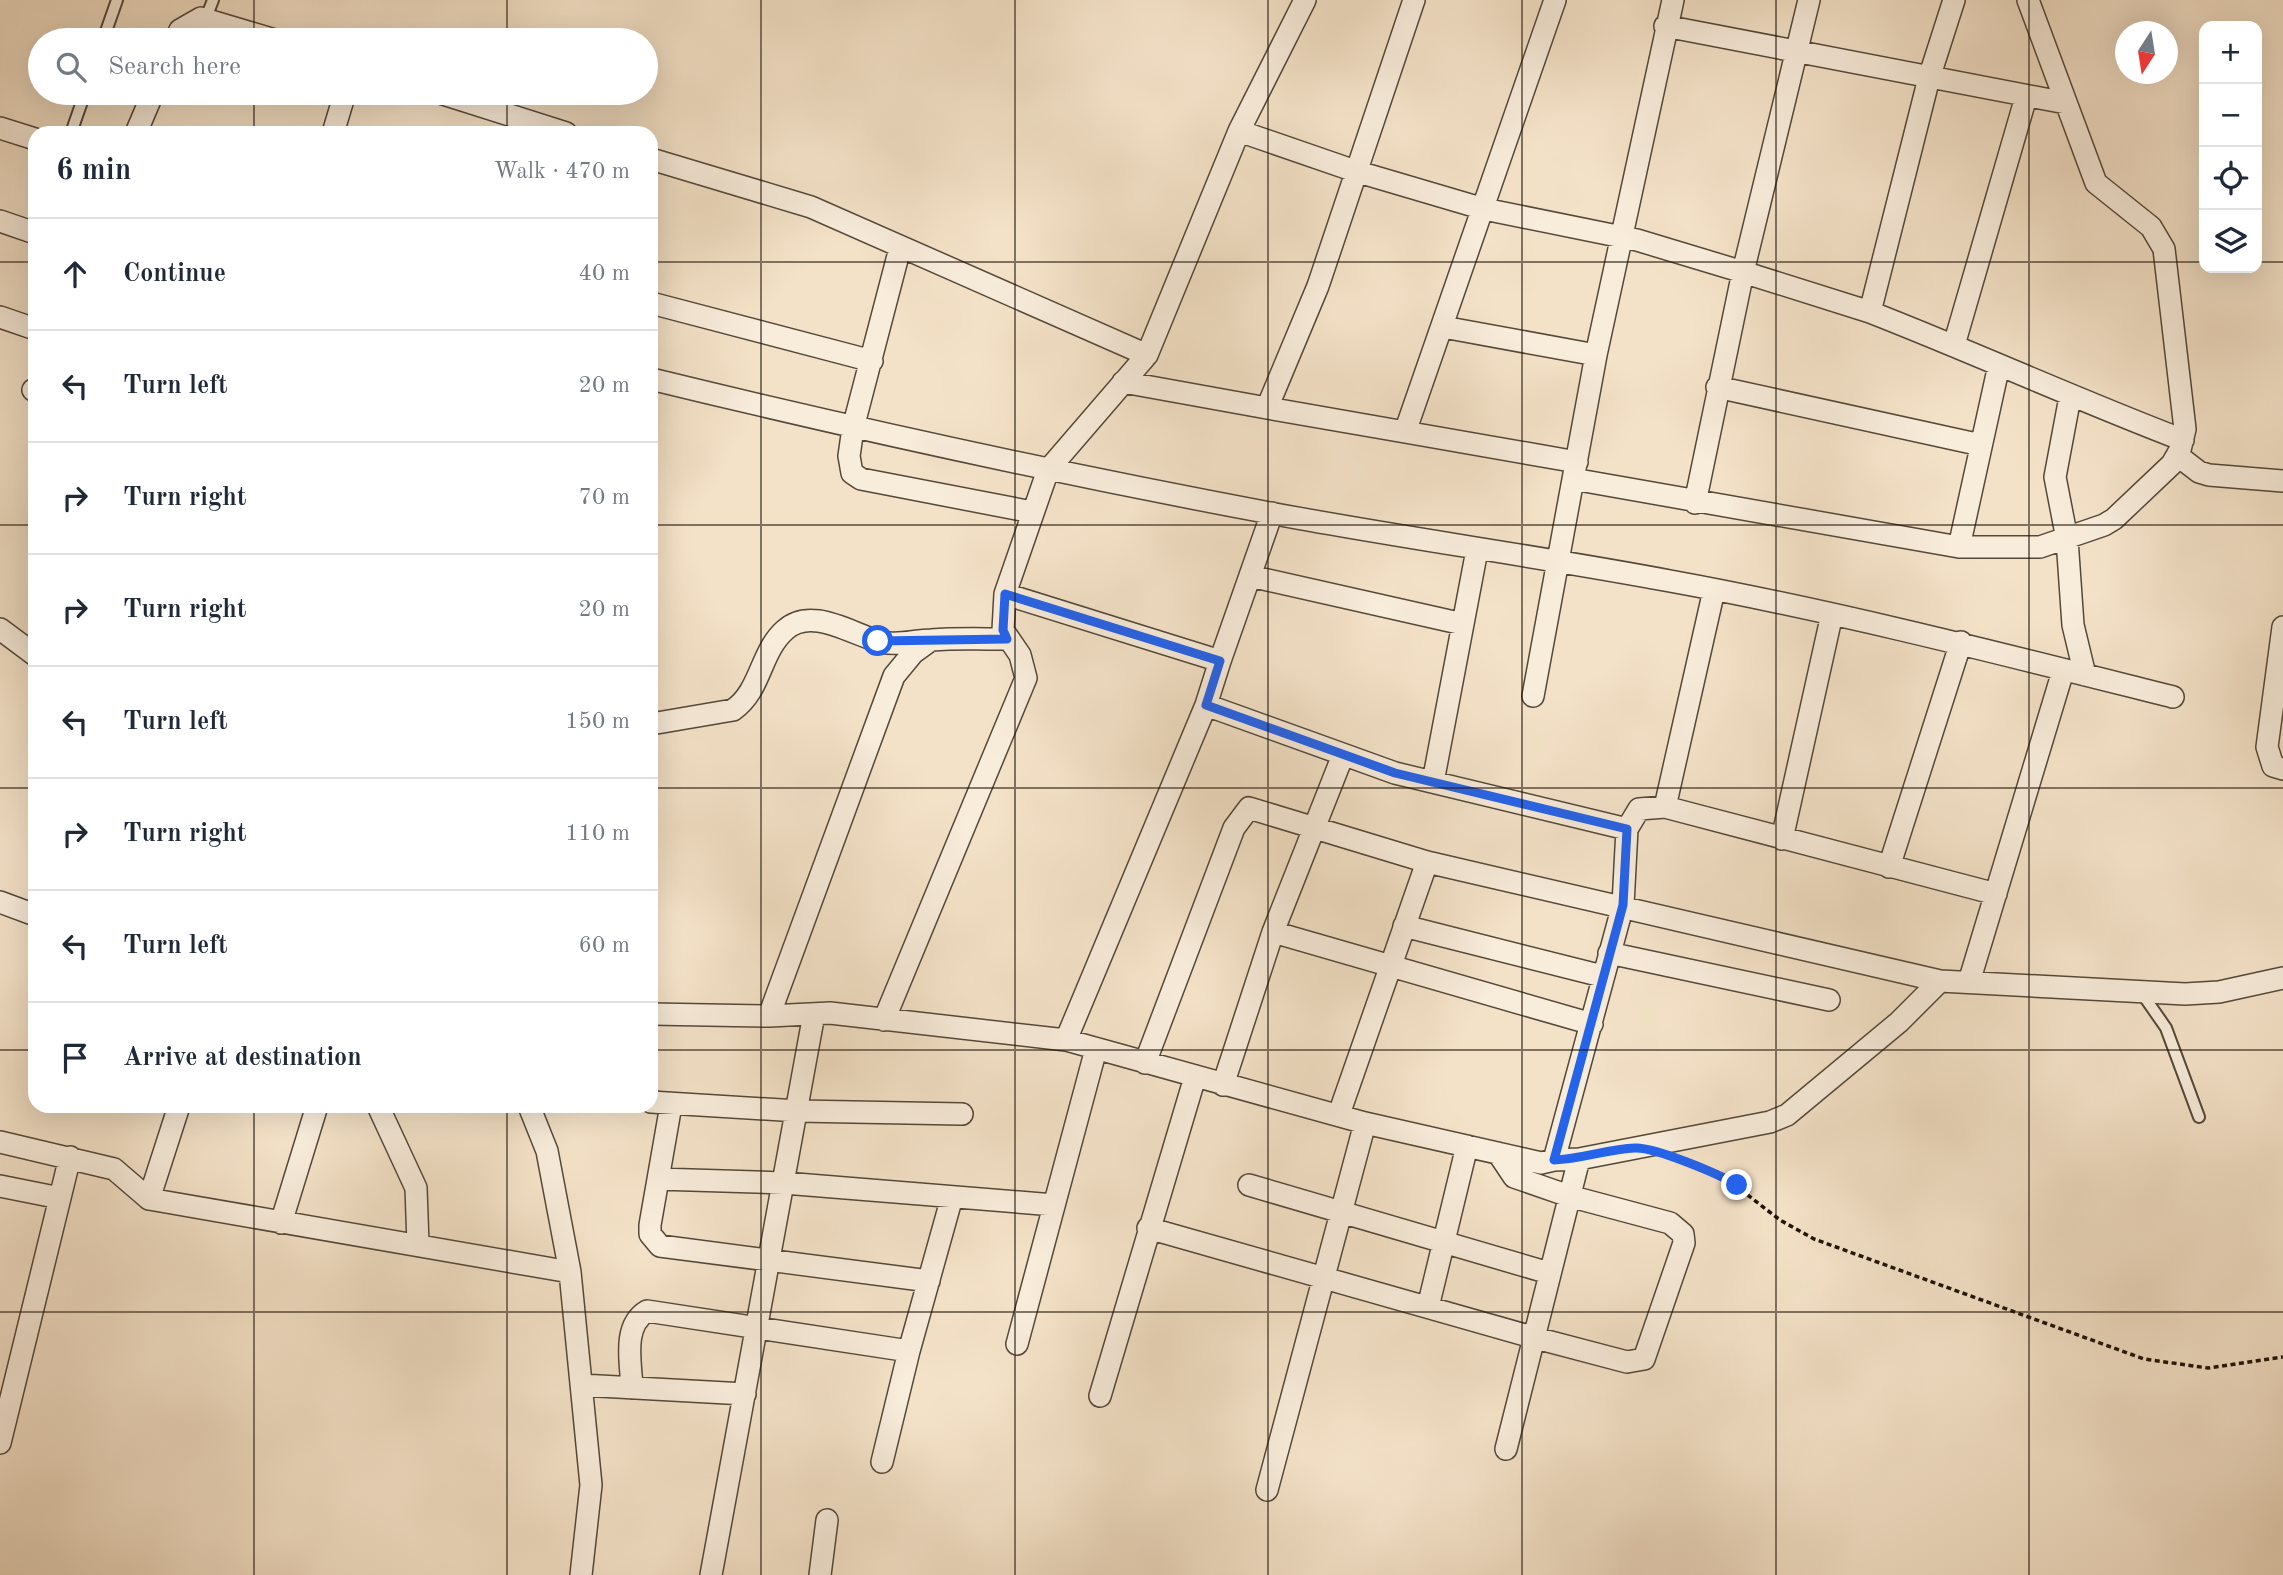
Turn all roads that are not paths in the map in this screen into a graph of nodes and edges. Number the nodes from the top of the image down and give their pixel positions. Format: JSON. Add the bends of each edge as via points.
{"nodes":[{"id":1,"x":117,"y":0,"type":"edge"},
{"id":2,"x":1305,"y":0,"type":"edge"},
{"id":3,"x":1414,"y":0,"type":"edge"},
{"id":4,"x":1555,"y":0,"type":"edge"},
{"id":5,"x":1673,"y":0,"type":"edge"},
{"id":6,"x":1809,"y":0,"type":"edge"},
{"id":7,"x":1954,"y":0,"type":"edge"},
{"id":8,"x":2028,"y":0,"type":"edge"},
{"id":9,"x":209,"y":9,"type":"edge"},
{"id":10,"x":1665,"y":26,"type":"junction"},
{"id":11,"x":107,"y":28,"type":"edge"},
{"id":12,"x":182,"y":28,"type":"edge"},
{"id":13,"x":249,"y":28,"type":"edge"},
{"id":14,"x":1796,"y":51,"type":"junction"},
{"id":15,"x":1929,"y":78,"type":"junction"},
{"id":16,"x":2026,"y":97,"type":"junction"},
{"id":17,"x":2066,"y":103,"type":"junction"},
{"id":18,"x":81,"y":105,"type":"edge"},
{"id":19,"x":148,"y":105,"type":"edge"},
{"id":20,"x":341,"y":105,"type":"edge"},
{"id":21,"x":478,"y":105,"type":"edge"},
{"id":22,"x":74,"y":126,"type":"edge"},
{"id":23,"x":139,"y":126,"type":"edge"},
{"id":24,"x":335,"y":126,"type":"edge"},
{"id":25,"x":544,"y":126,"type":"edge"},
{"id":26,"x":0,"y":128,"type":"edge"},
{"id":27,"x":1239,"y":131,"type":"junction"},
{"id":28,"x":28,"y":137,"type":"edge"},
{"id":29,"x":658,"y":161,"type":"edge"},
{"id":30,"x":1355,"y":171,"type":"junction"},
{"id":31,"x":1485,"y":209,"type":"junction"},
{"id":32,"x":0,"y":221,"type":"edge"},
{"id":33,"x":28,"y":231,"type":"edge"},
{"id":34,"x":1620,"y":237,"type":"junction"},
{"id":35,"x":900,"y":248,"type":"junction"},
{"id":36,"x":1743,"y":272,"type":"junction"},
{"id":37,"x":658,"y":305,"type":"edge"},
{"id":38,"x":1870,"y":312,"type":"junction"},
{"id":39,"x":0,"y":317,"type":"edge"},
{"id":40,"x":28,"y":327,"type":"edge"},
{"id":41,"x":1443,"y":327,"type":"junction"},
{"id":42,"x":1954,"y":345,"type":"junction"},
{"id":43,"x":1147,"y":355,"type":"junction"},
{"id":44,"x":1596,"y":355,"type":"junction"},
{"id":45,"x":872,"y":361,"type":"junction"},
{"id":46,"x":1999,"y":365,"type":"junction"},
{"id":47,"x":658,"y":381,"type":"edge"},
{"id":48,"x":1123,"y":382,"type":"junction"},
{"id":49,"x":1717,"y":387,"type":"junction"},
{"id":50,"x":2070,"y":397,"type":"junction"},
{"id":51,"x":1267,"y":408,"type":"junction"},
{"id":52,"x":853,"y":428,"type":"junction"},
{"id":53,"x":1405,"y":432,"type":"junction"},
{"id":54,"x":1981,"y":445,"type":"junction"},
{"id":55,"x":2180,"y":448,"type":"junction"},
{"id":56,"x":1048,"y":470,"type":"junction"},
{"id":57,"x":1575,"y":471,"type":"junction"},
{"id":58,"x":2283,"y":481,"type":"edge"},
{"id":59,"x":1695,"y":503,"type":"junction"},
{"id":60,"x":1032,"y":512,"type":"junction"},
{"id":61,"x":1272,"y":513,"type":"junction"},
{"id":62,"x":2067,"y":539,"type":"junction"},
{"id":63,"x":1959,"y":547,"type":"junction"},
{"id":64,"x":1477,"y":550,"type":"junction"},
{"id":65,"x":1557,"y":562,"type":"junction"},
{"id":66,"x":1250,"y":576,"type":"junction"},
{"id":67,"x":1714,"y":590,"type":"junction"},
{"id":68,"x":1005,"y":594,"type":"junction"},
{"id":69,"x":1832,"y":614,"type":"junction"},
{"id":70,"x":1463,"y":624,"type":"junction"},
{"id":71,"x":2283,"y":627,"type":"edge"},
{"id":72,"x":0,"y":629,"type":"edge"},
{"id":73,"x":931,"y":639,"type":"junction"},
{"id":74,"x":1007,"y":639,"type":"junction"},
{"id":75,"x":1961,"y":642,"type":"junction"},
{"id":76,"x":28,"y":650,"type":"edge"},
{"id":77,"x":1220,"y":661,"type":"junction"},
{"id":78,"x":2063,"y":671,"type":"junction"},
{"id":79,"x":2085,"y":675,"type":"junction"},
{"id":80,"x":1533,"y":696,"type":"dead end"},
{"id":81,"x":2173,"y":697,"type":"dead end"},
{"id":82,"x":1206,"y":705,"type":"junction"},
{"id":83,"x":658,"y":723,"type":"edge"},
{"id":84,"x":1343,"y":755,"type":"junction"},
{"id":85,"x":2283,"y":769,"type":"edge"},
{"id":86,"x":1433,"y":782,"type":"junction"},
{"id":87,"x":1665,"y":807,"type":"junction"},
{"id":88,"x":1627,"y":829,"type":"junction"},
{"id":89,"x":1315,"y":830,"type":"junction"},
{"id":90,"x":1782,"y":839,"type":"junction"},
{"id":91,"x":1427,"y":862,"type":"junction"},
{"id":92,"x":1889,"y":867,"type":"junction"},
{"id":93,"x":1996,"y":894,"type":"junction"},
{"id":94,"x":0,"y":902,"type":"edge"},
{"id":95,"x":1623,"y":905,"type":"junction"},
{"id":96,"x":28,"y":912,"type":"edge"},
{"id":97,"x":1404,"y":926,"type":"junction"},
{"id":98,"x":1273,"y":932,"type":"junction"},
{"id":99,"x":1609,"y":953,"type":"junction"},
{"id":100,"x":1390,"y":963,"type":"junction"},
{"id":101,"x":1602,"y":976,"type":"junction"},
{"id":102,"x":2283,"y":978,"type":"edge"},
{"id":103,"x":1940,"y":981,"type":"junction"},
{"id":104,"x":1969,"y":982,"type":"junction"},
{"id":105,"x":2141,"y":992,"type":"junction"},
{"id":106,"x":1829,"y":1000,"type":"dead end"},
{"id":107,"x":658,"y":1014,"type":"edge"},
{"id":108,"x":814,"y":1014,"type":"junction"},
{"id":109,"x":769,"y":1016,"type":"junction"},
{"id":110,"x":884,"y":1020,"type":"junction"},
{"id":111,"x":1592,"y":1024,"type":"junction"},
{"id":112,"x":1066,"y":1040,"type":"junction"},
{"id":113,"x":1096,"y":1049,"type":"junction"},
{"id":114,"x":1145,"y":1063,"type":"junction"},
{"id":115,"x":1195,"y":1077,"type":"junction"},
{"id":116,"x":1223,"y":1085,"type":"junction"},
{"id":117,"x":661,"y":1104,"type":"edge"},
{"id":118,"x":798,"y":1111,"type":"junction"},
{"id":119,"x":177,"y":1113,"type":"edge"},
{"id":120,"x":315,"y":1113,"type":"edge"},
{"id":121,"x":381,"y":1113,"type":"edge"},
{"id":122,"x":532,"y":1113,"type":"edge"},
{"id":123,"x":962,"y":1114,"type":"dead end"},
{"id":124,"x":1339,"y":1114,"type":"junction"},
{"id":125,"x":2199,"y":1117,"type":"dead end"},
{"id":126,"x":1365,"y":1123,"type":"junction"},
{"id":127,"x":0,"y":1142,"type":"edge"},
{"id":128,"x":1467,"y":1146,"type":"junction"},
{"id":129,"x":1498,"y":1153,"type":"junction"},
{"id":130,"x":70,"y":1157,"type":"junction"},
{"id":131,"x":1579,"y":1159,"type":"junction"},
{"id":132,"x":1554,"y":1160,"type":"junction"},
{"id":133,"x":658,"y":1178,"type":"junction"},
{"id":134,"x":784,"y":1183,"type":"junction"},
{"id":135,"x":1249,"y":1185,"type":"dead end"},
{"id":136,"x":0,"y":1186,"type":"edge"},
{"id":137,"x":1569,"y":1196,"type":"junction"},
{"id":138,"x":952,"y":1197,"type":"junction"},
{"id":139,"x":60,"y":1198,"type":"junction"},
{"id":140,"x":149,"y":1199,"type":"junction"},
{"id":141,"x":1054,"y":1205,"type":"junction"},
{"id":142,"x":1341,"y":1213,"type":"junction"},
{"id":143,"x":281,"y":1223,"type":"junction"},
{"id":144,"x":1148,"y":1228,"type":"junction"},
{"id":145,"x":1443,"y":1242,"type":"junction"},
{"id":146,"x":418,"y":1244,"type":"junction"},
{"id":147,"x":769,"y":1261,"type":"junction"},
{"id":148,"x":570,"y":1272,"type":"junction"},
{"id":149,"x":1549,"y":1273,"type":"junction"},
{"id":150,"x":1324,"y":1278,"type":"junction"},
{"id":151,"x":929,"y":1281,"type":"junction"},
{"id":152,"x":1428,"y":1307,"type":"junction"},
{"id":153,"x":758,"y":1329,"type":"junction"},
{"id":154,"x":1532,"y":1337,"type":"junction"},
{"id":155,"x":1017,"y":1344,"type":"dead end"},
{"id":156,"x":909,"y":1350,"type":"junction"},
{"id":157,"x":581,"y":1385,"type":"junction"},
{"id":158,"x":632,"y":1388,"type":"junction"},
{"id":159,"x":745,"y":1394,"type":"junction"},
{"id":160,"x":1100,"y":1396,"type":"dead end"},
{"id":161,"x":0,"y":1443,"type":"edge"},
{"id":162,"x":1506,"y":1449,"type":"dead end"},
{"id":163,"x":882,"y":1462,"type":"dead end"},
{"id":164,"x":1267,"y":1490,"type":"dead end"},
{"id":165,"x":827,"y":1520,"type":"dead end"},
{"id":166,"x":580,"y":1575,"type":"edge"},
{"id":167,"x":711,"y":1575,"type":"edge"},
{"id":168,"x":820,"y":1575,"type":"edge"}],
"edges":[{"from":1,"to":11,"type":"lane"},
{"from":2,"to":27,"type":"street"},
{"from":3,"to":30,"type":"street"},
{"from":4,"to":31,"type":"street"},
{"from":5,"to":10,"type":"street"},
{"from":6,"to":14,"type":"street"},
{"from":7,"to":15,"type":"street"},
{"from":8,"to":17,"type":"street"},
{"from":9,"to":12,"type":"street"},
{"from":9,"to":13,"type":"street"},
{"from":10,"to":14,"type":"street"},
{"from":10,"to":34,"type":"street"},
{"from":14,"to":15,"type":"street"},
{"from":14,"to":36,"type":"street"},
{"from":15,"to":16,"type":"street"},
{"from":15,"to":38,"type":"street"},
{"from":16,"to":17,"type":"street"},
{"from":16,"to":42,"type":"street"},
{"from":17,"to":55,"type":"street","via":[[2096,183],[2151,227],[2164,249],[2185,429]]},
{"from":18,"to":22,"type":"lane"},
{"from":19,"to":23,"type":"street"},
{"from":20,"to":24,"type":"street"},
{"from":21,"to":25,"type":"street"},
{"from":26,"to":28,"type":"street"},
{"from":27,"to":30,"type":"street"},
{"from":27,"to":43,"type":"street"},
{"from":29,"to":35,"type":"street","via":[[811,207]]},
{"from":30,"to":31,"type":"street"},
{"from":30,"to":51,"type":"street","via":[[1318,286]]},
{"from":31,"to":34,"type":"street"},
{"from":31,"to":41,"type":"street"},
{"from":32,"to":33,"type":"street"},
{"from":34,"to":36,"type":"street"},
{"from":34,"to":44,"type":"street"},
{"from":35,"to":43,"type":"street"},
{"from":35,"to":45,"type":"street"},
{"from":36,"to":38,"type":"street"},
{"from":36,"to":49,"type":"street"},
{"from":37,"to":45,"type":"street"},
{"from":38,"to":42,"type":"street"},
{"from":39,"to":40,"type":"street"},
{"from":41,"to":44,"type":"street"},
{"from":41,"to":53,"type":"street"},
{"from":42,"to":46,"type":"street"},
{"from":43,"to":48,"type":"street"},
{"from":44,"to":57,"type":"street"},
{"from":45,"to":52,"type":"street"},
{"from":46,"to":50,"type":"street"},
{"from":46,"to":54,"type":"street"},
{"from":47,"to":52,"type":"street"},
{"from":48,"to":51,"type":"street"},
{"from":48,"to":56,"type":"street"},
{"from":49,"to":54,"type":"street"},
{"from":49,"to":59,"type":"street"},
{"from":50,"to":55,"type":"street"},
{"from":50,"to":62,"type":"street","via":[[2055,477]]},
{"from":51,"to":53,"type":"street"},
{"from":52,"to":56,"type":"street"},
{"from":52,"to":60,"type":"street","via":[[849,456],[852,473],[861,479]]},
{"from":53,"to":57,"type":"street"},
{"from":54,"to":63,"type":"street"},
{"from":55,"to":58,"type":"street","via":[[2199,472],[2208,475]]},
{"from":55,"to":62,"type":"street","via":[[2114,519]]},
{"from":56,"to":60,"type":"street"},
{"from":56,"to":61,"type":"street"},
{"from":57,"to":59,"type":"street"},
{"from":57,"to":65,"type":"street"},
{"from":59,"to":63,"type":"street"},
{"from":60,"to":68,"type":"street"},
{"from":61,"to":64,"type":"street"},
{"from":61,"to":66,"type":"street"},
{"from":62,"to":63,"type":"street","via":[[2040,547]]},
{"from":62,"to":79,"type":"street","via":[[2073,625]]},
{"from":64,"to":65,"type":"street"},
{"from":64,"to":70,"type":"street"},
{"from":65,"to":67,"type":"street"},
{"from":65,"to":80,"type":"street"},
{"from":66,"to":70,"type":"street"},
{"from":66,"to":77,"type":"street"},
{"from":67,"to":69,"type":"street"},
{"from":67,"to":87,"type":"street"},
{"from":68,"to":74,"type":"street","via":[[1003,630]]},
{"from":68,"to":77,"type":"street"},
{"from":69,"to":75,"type":"street"},
{"from":69,"to":90,"type":"street"},
{"from":70,"to":86,"type":"street"},
{"from":71,"to":85,"type":"street","via":[[2267,747],[2273,766]]},
{"from":72,"to":76,"type":"street"},
{"from":73,"to":74,"type":"street"},
{"from":73,"to":83,"type":"street","via":[[886,643],[832,624],[798,623],[775,641],[744,703],[733,710]]},
{"from":73,"to":109,"type":"street","via":[[894,676]]},
{"from":74,"to":110,"type":"street","via":[[1020,655],[1026,678]]},
{"from":75,"to":78,"type":"street"},
{"from":75,"to":92,"type":"street"},
{"from":77,"to":82,"type":"street"},
{"from":78,"to":79,"type":"street"},
{"from":78,"to":93,"type":"street"},
{"from":79,"to":81,"type":"street"},
{"from":82,"to":84,"type":"street"},
{"from":82,"to":112,"type":"street"},
{"from":84,"to":86,"type":"street"},
{"from":84,"to":89,"type":"street"},
{"from":86,"to":88,"type":"street"},
{"from":87,"to":88,"type":"street","via":[[1639,809]]},
{"from":87,"to":90,"type":"street"},
{"from":88,"to":95,"type":"street"},
{"from":89,"to":91,"type":"street"},
{"from":89,"to":98,"type":"street"},
{"from":89,"to":114,"type":"street","via":[[1258,809],[1248,808],[1241,816]]},
{"from":90,"to":92,"type":"street"},
{"from":91,"to":95,"type":"street"},
{"from":91,"to":97,"type":"street"},
{"from":92,"to":93,"type":"street"},
{"from":93,"to":104,"type":"street"},
{"from":94,"to":96,"type":"street"},
{"from":95,"to":99,"type":"street"},
{"from":95,"to":103,"type":"street"},
{"from":97,"to":100,"type":"street"},
{"from":97,"to":101,"type":"street"},
{"from":98,"to":100,"type":"street"},
{"from":98,"to":116,"type":"street"},
{"from":99,"to":101,"type":"street"},
{"from":99,"to":106,"type":"street"},
{"from":100,"to":111,"type":"street"},
{"from":100,"to":124,"type":"street"},
{"from":101,"to":111,"type":"street"},
{"from":102,"to":105,"type":"street","via":[[2219,992]]},
{"from":103,"to":104,"type":"street"},
{"from":103,"to":131,"type":"street","via":[[1787,1115]]},
{"from":104,"to":105,"type":"street"},
{"from":105,"to":125,"type":"lane","via":[[2166,1028]]},
{"from":107,"to":109,"type":"street"},
{"from":108,"to":109,"type":"street"},
{"from":108,"to":110,"type":"street"},
{"from":108,"to":118,"type":"street"},
{"from":110,"to":112,"type":"street"},
{"from":111,"to":132,"type":"street"},
{"from":112,"to":113,"type":"street"},
{"from":113,"to":114,"type":"street"},
{"from":113,"to":141,"type":"street"},
{"from":114,"to":115,"type":"street"},
{"from":115,"to":116,"type":"street"},
{"from":115,"to":144,"type":"street"},
{"from":116,"to":124,"type":"street"},
{"from":117,"to":118,"type":"street"},
{"from":117,"to":133,"type":"street"},
{"from":118,"to":123,"type":"street"},
{"from":118,"to":134,"type":"street"},
{"from":119,"to":140,"type":"street"},
{"from":120,"to":143,"type":"street"},
{"from":121,"to":146,"type":"street","via":[[412,1178]]},
{"from":122,"to":148,"type":"street","via":[[547,1151]]},
{"from":124,"to":126,"type":"street"},
{"from":126,"to":128,"type":"street"},
{"from":126,"to":142,"type":"street"},
{"from":127,"to":130,"type":"street"},
{"from":128,"to":129,"type":"street"},
{"from":128,"to":145,"type":"street"},
{"from":129,"to":132,"type":"street","via":[[1541,1163]]},
{"from":129,"to":137,"type":"street","via":[[1514,1177]]},
{"from":130,"to":139,"type":"street"},
{"from":130,"to":140,"type":"street","via":[[114,1169]]},
{"from":131,"to":132,"type":"street"},
{"from":131,"to":137,"type":"street"},
{"from":133,"to":134,"type":"street"},
{"from":133,"to":147,"type":"street","via":[[650,1234],[660,1246]]},
{"from":134,"to":138,"type":"street"},
{"from":134,"to":147,"type":"street"},
{"from":135,"to":142,"type":"street"},
{"from":136,"to":139,"type":"street"},
{"from":137,"to":149,"type":"street"},
{"from":137,"to":154,"type":"street","via":[[1671,1223],[1683,1234],[1684,1243],[1644,1359],[1627,1362]]},
{"from":138,"to":141,"type":"street"},
{"from":138,"to":151,"type":"street"},
{"from":139,"to":161,"type":"street"},
{"from":140,"to":143,"type":"street"},
{"from":141,"to":155,"type":"street"},
{"from":142,"to":145,"type":"street"},
{"from":142,"to":150,"type":"street"},
{"from":143,"to":146,"type":"street"},
{"from":144,"to":150,"type":"street"},
{"from":144,"to":160,"type":"street"},
{"from":145,"to":149,"type":"street"},
{"from":145,"to":152,"type":"street"},
{"from":146,"to":148,"type":"street"},
{"from":147,"to":151,"type":"street"},
{"from":147,"to":153,"type":"street"},
{"from":148,"to":157,"type":"street"},
{"from":149,"to":154,"type":"street"},
{"from":150,"to":152,"type":"street"},
{"from":150,"to":164,"type":"street"},
{"from":151,"to":156,"type":"street"},
{"from":152,"to":154,"type":"street"},
{"from":153,"to":156,"type":"street"},
{"from":153,"to":158,"type":"street","via":[[647,1311],[639,1316],[631,1336]]},
{"from":153,"to":159,"type":"street"},
{"from":154,"to":162,"type":"street"},
{"from":156,"to":163,"type":"street"},
{"from":157,"to":158,"type":"street"},
{"from":157,"to":166,"type":"street","via":[[591,1485]]},
{"from":158,"to":159,"type":"street"},
{"from":159,"to":167,"type":"street"},
{"from":165,"to":168,"type":"street"}]}
